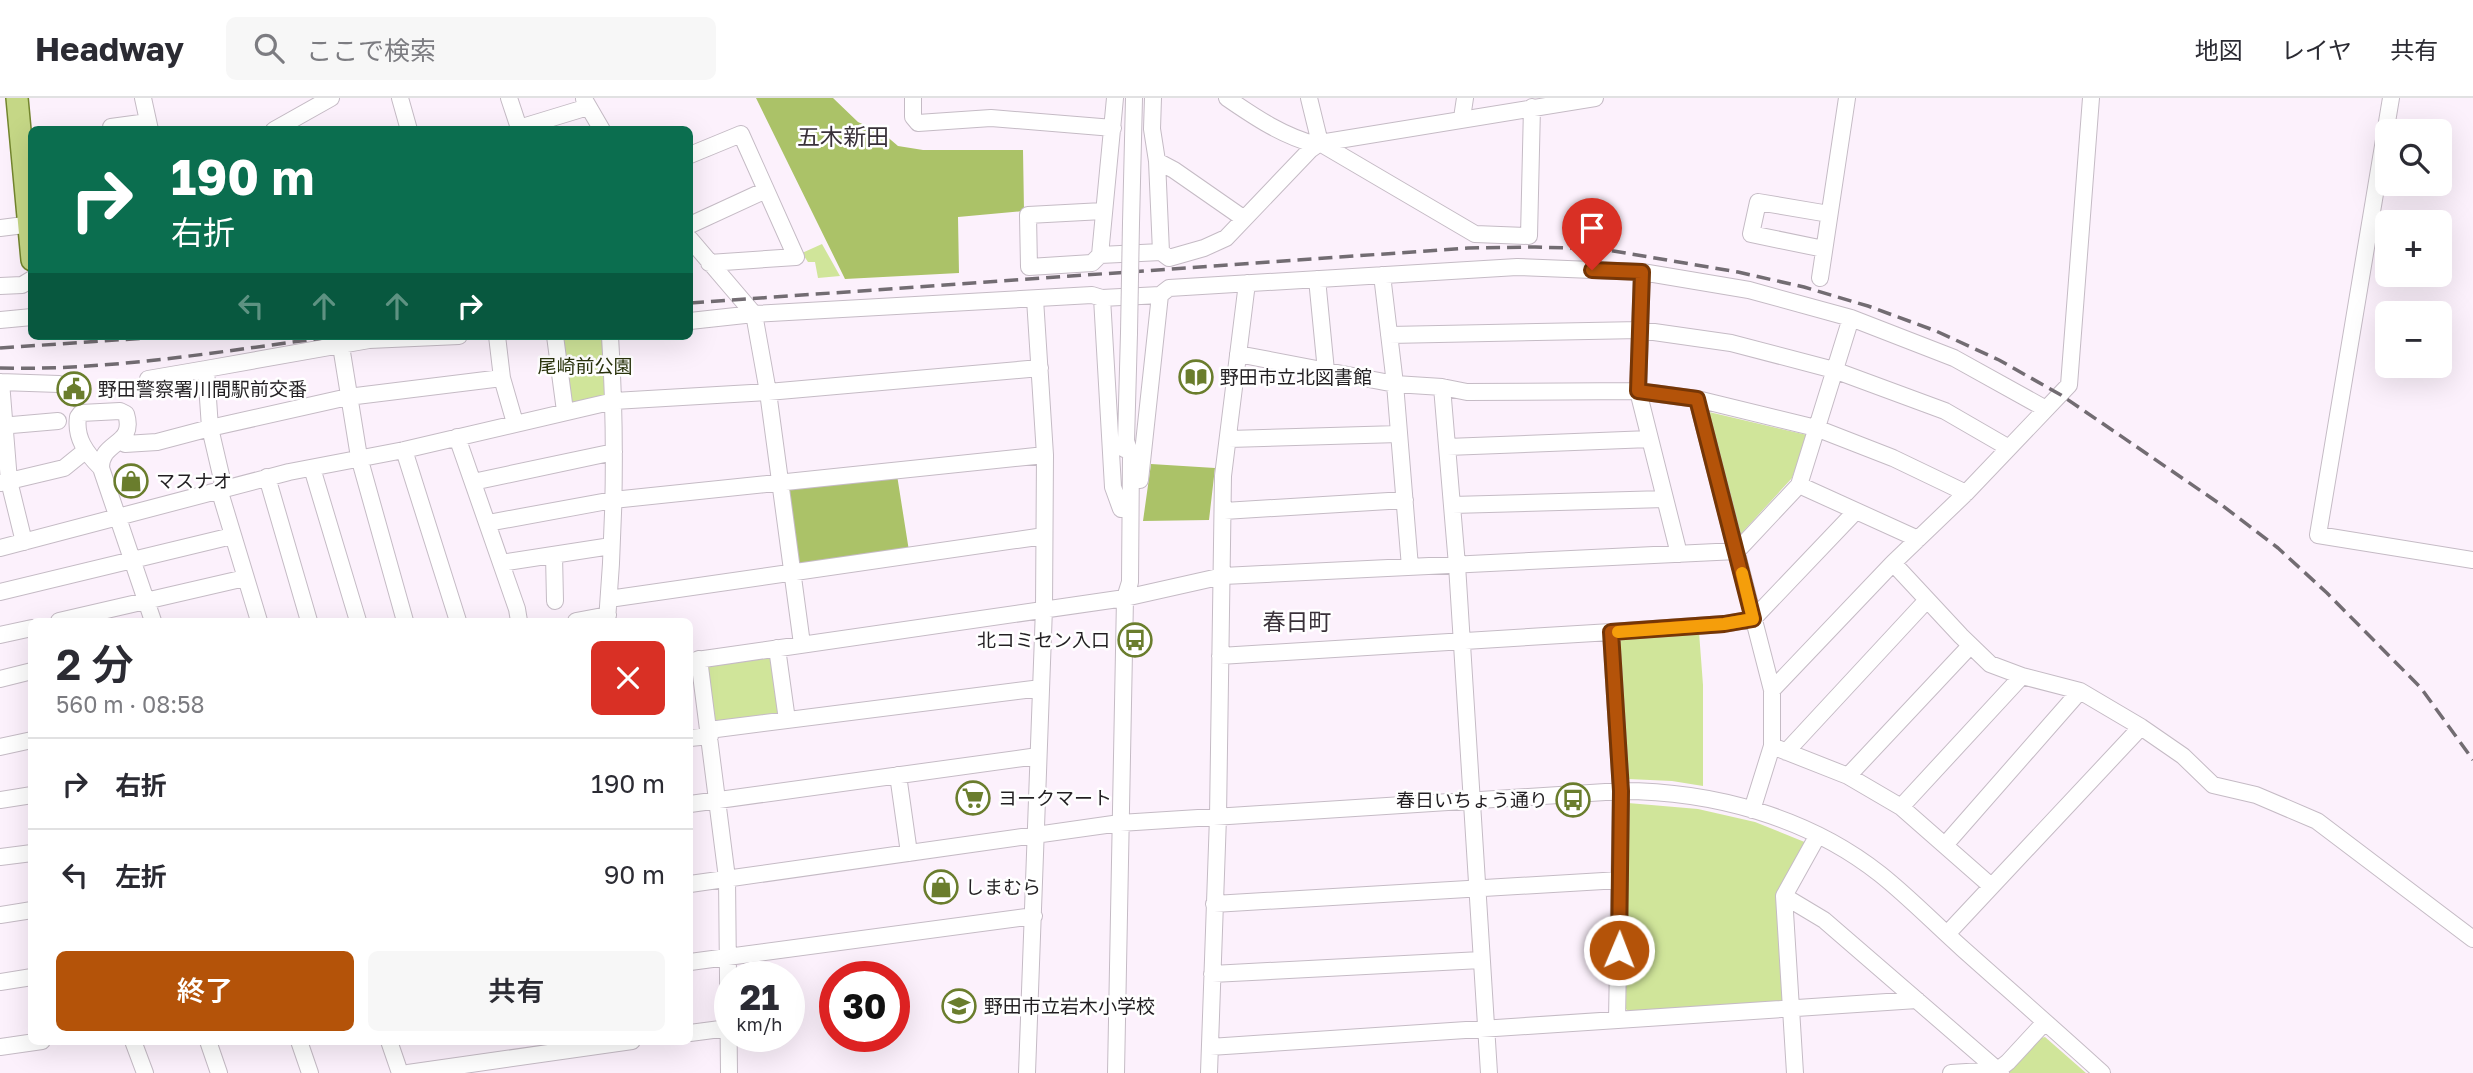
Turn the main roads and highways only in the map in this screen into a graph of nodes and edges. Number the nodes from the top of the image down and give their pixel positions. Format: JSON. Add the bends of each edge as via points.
{"nodes":[{"id":1,"x":17,"y":98,"type":"edge"},
{"id":2,"x":28,"y":205,"type":"edge"}],
"edges":[{"from":1,"to":2,"type":"main road"}]}
